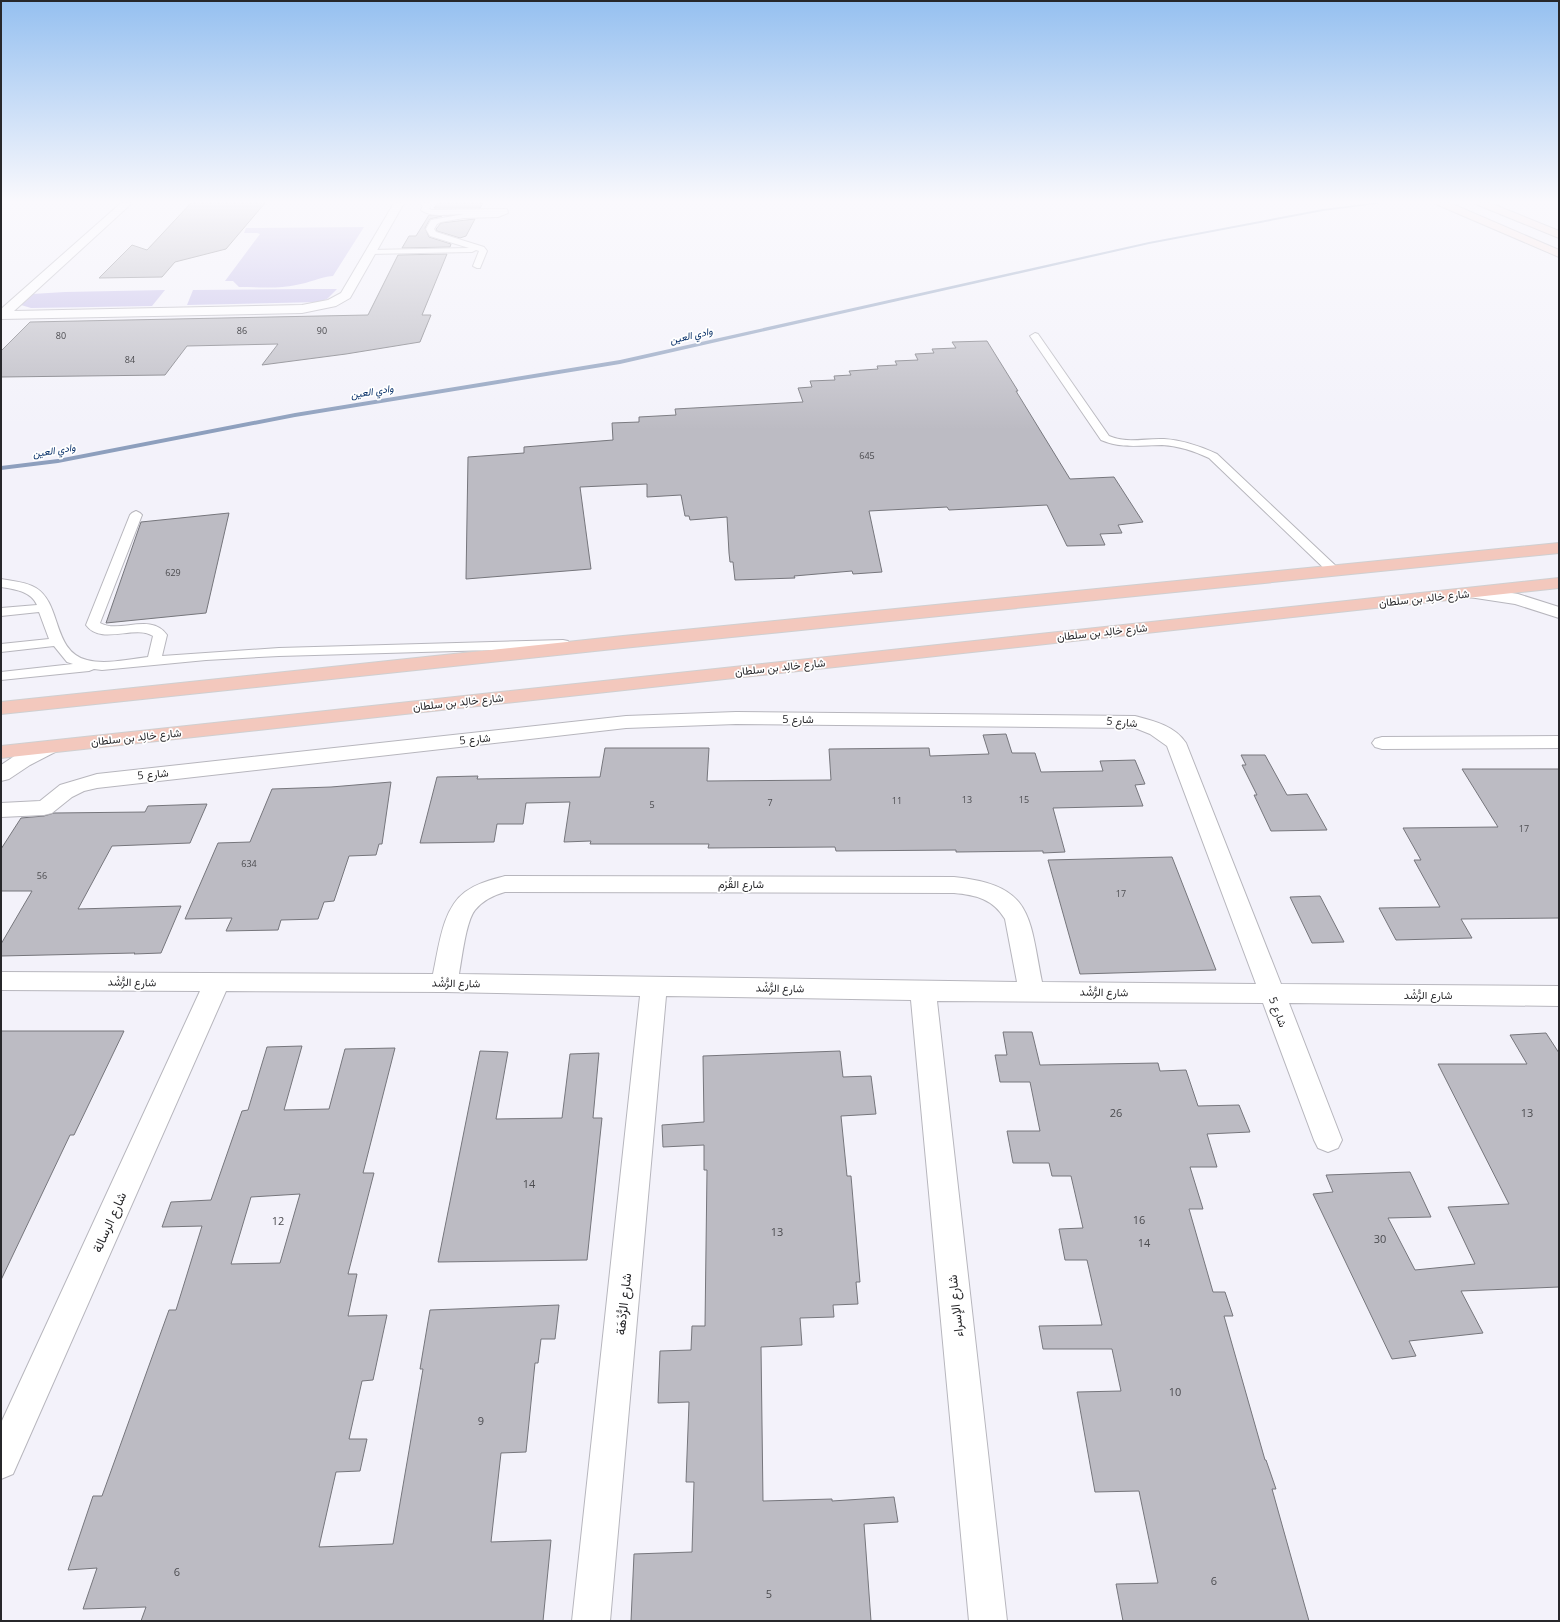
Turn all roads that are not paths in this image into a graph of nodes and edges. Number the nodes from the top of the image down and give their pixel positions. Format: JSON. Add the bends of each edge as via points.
{"nodes":[{"id":1,"x":42,"y":279,"type":"edge"},
{"id":2,"x":355,"y":279,"type":"edge"},
{"id":3,"x":1,"y":315,"type":"edge"},
{"id":4,"x":1035,"y":336,"type":"dead end"},
{"id":5,"x":136,"y":515,"type":"dead end"},
{"id":6,"x":1559,"y":548,"type":"edge"},
{"id":7,"x":1334,"y":571,"type":"junction"},
{"id":8,"x":1,"y":583,"type":"edge"},
{"id":9,"x":1559,"y":583,"type":"edge"},
{"id":10,"x":1475,"y":593,"type":"junction"},
{"id":11,"x":44,"y":608,"type":"junction"},
{"id":12,"x":1,"y":612,"type":"edge"},
{"id":13,"x":1559,"y":613,"type":"edge"},
{"id":14,"x":57,"y":642,"type":"junction"},
{"id":15,"x":623,"y":642,"type":"junction"},
{"id":16,"x":1,"y":648,"type":"edge"},
{"id":17,"x":154,"y":660,"type":"junction"},
{"id":18,"x":102,"y":666,"type":"junction"},
{"id":19,"x":1,"y":676,"type":"edge"},
{"id":20,"x":1,"y":708,"type":"edge"},
{"id":21,"x":1559,"y":742,"type":"edge"},
{"id":22,"x":1382,"y":743,"type":"dead end"},
{"id":23,"x":50,"y":747,"type":"junction"},
{"id":24,"x":1,"y":752,"type":"edge"},
{"id":25,"x":1,"y":774,"type":"edge"},
{"id":26,"x":1,"y":810,"type":"edge"},
{"id":27,"x":1,"y":981,"type":"edge"},
{"id":28,"x":217,"y":983,"type":"junction"},
{"id":29,"x":444,"y":983,"type":"junction"},
{"id":30,"x":654,"y":986,"type":"junction"},
{"id":31,"x":922,"y":991,"type":"junction"},
{"id":32,"x":1032,"y":991,"type":"junction"},
{"id":33,"x":1271,"y":994,"type":"junction"},
{"id":34,"x":1559,"y":996,"type":"edge"},
{"id":35,"x":1328,"y":1140,"type":"dead end"},
{"id":36,"x":1,"y":1462,"type":"edge"},
{"id":37,"x":591,"y":1621,"type":"edge"},
{"id":38,"x":988,"y":1621,"type":"edge"}],
"edges":[{"from":1,"to":3,"type":"street"},
{"from":2,"to":3,"type":"street","via":[[346,295],[332,303],[312,308]]},
{"from":4,"to":7,"type":"lane","via":[[1105,438],[1121,443],[1162,442],[1184,445],[1213,456]]},
{"from":5,"to":17,"type":"lane","via":[[93,626],[102,630],[140,628],[156,632],[160,635]]},
{"from":6,"to":7,"type":"main road"},
{"from":7,"to":15,"type":"main road"},
{"from":8,"to":11,"type":"lane","via":[[32,591],[41,599]]},
{"from":9,"to":10,"type":"main road","name":"شارع خالِد بن سلطان"},
{"from":10,"to":13,"type":"street","via":[[1518,599]]},
{"from":10,"to":23,"type":"main road","name":"شارع خالِد بن سلطان"},
{"from":11,"to":12,"type":"lane"},
{"from":11,"to":14,"type":"lane"},
{"from":14,"to":16,"type":"lane"},
{"from":14,"to":18,"type":"lane","via":[[72,659]]},
{"from":15,"to":17,"type":"lane","via":[[279,652]]},
{"from":15,"to":20,"type":"main road"},
{"from":17,"to":18,"type":"lane"},
{"from":18,"to":19,"type":"lane"},
{"from":21,"to":22,"type":"street"},
{"from":23,"to":24,"type":"main road","name":"شارع خالِد بن سلطان"},
{"from":23,"to":25,"type":"street"},
{"from":26,"to":33,"type":"street","name":"شارع 5","via":[[44,808],[70,789],[97,781],[626,722],[722,718],[1135,722],[1152,726],[1176,743]]},
{"from":27,"to":28,"type":"street","name":"شارع الرُّشْد"},
{"from":28,"to":29,"type":"street","name":"شارع الرُّشْد"},
{"from":28,"to":36,"type":"street","name":"شارع الرسالة"},
{"from":29,"to":30,"type":"street","name":"شارع الرُّشْد"},
{"from":29,"to":32,"type":"street","name":"شارع القُرْم","via":[[465,906],[489,888],[505,884],[954,885],[974,887],[993,893],[1008,904],[1017,918]]},
{"from":30,"to":31,"type":"street","name":"شارع الرُّشْد"},
{"from":30,"to":37,"type":"street","name":"شارع الرُّدْهَة"},
{"from":31,"to":32,"type":"street","name":"شارع الرُّشْد"},
{"from":31,"to":38,"type":"street","name":"شارع الإسراء"},
{"from":32,"to":33,"type":"street","name":"شارع الرُّشْد"},
{"from":33,"to":34,"type":"street","name":"شارع الرُّشْد"},
{"from":33,"to":35,"type":"street","name":"شارع 5"}]}
